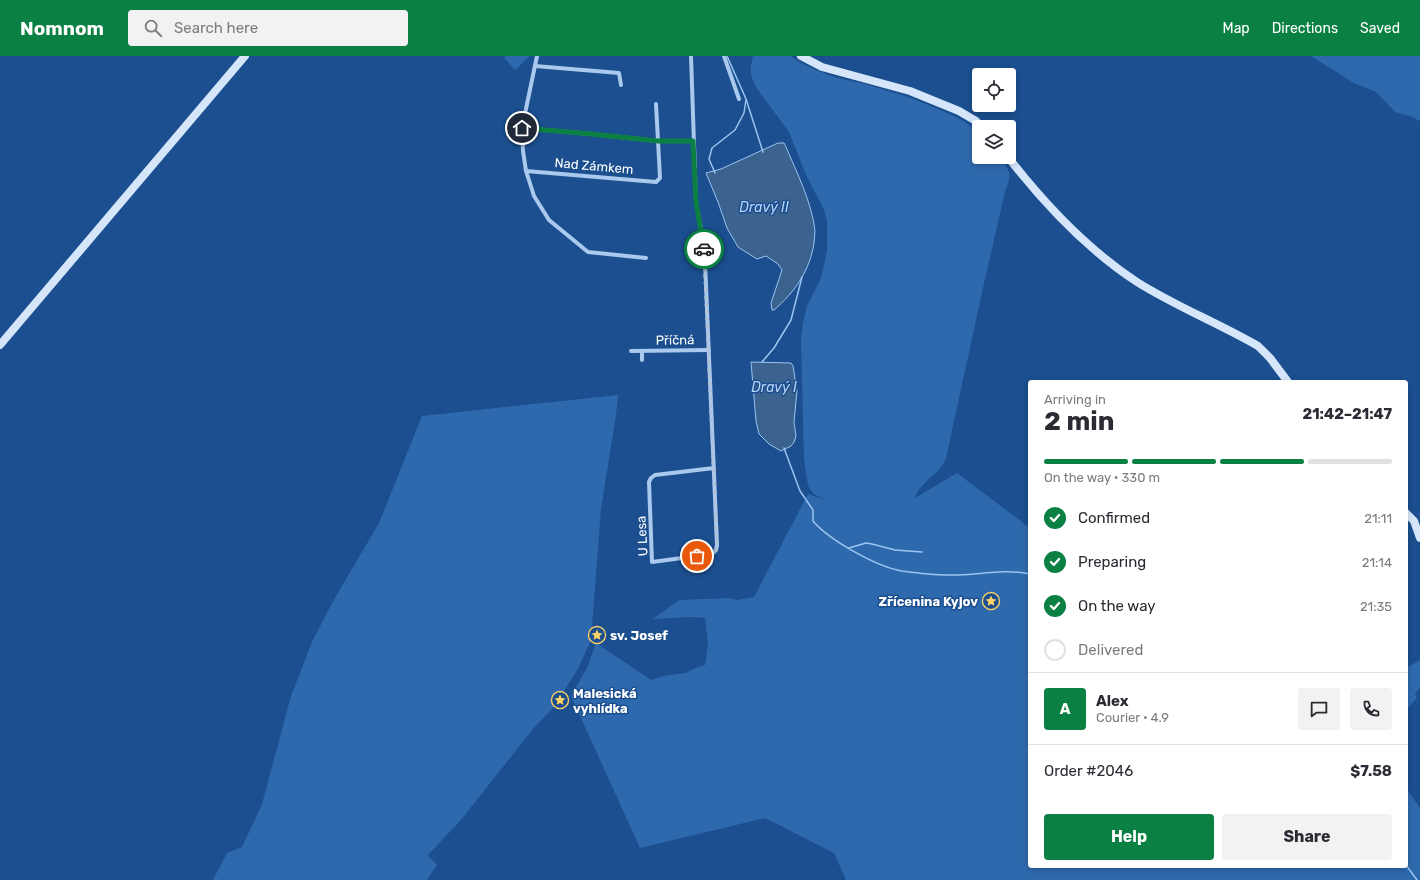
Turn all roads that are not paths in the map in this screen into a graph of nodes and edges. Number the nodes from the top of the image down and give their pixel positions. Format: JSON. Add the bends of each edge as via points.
{"nodes":[{"id":1,"x":245,"y":56,"type":"edge"},
{"id":2,"x":538,"y":56,"type":"edge"},
{"id":3,"x":691,"y":56,"type":"edge"},
{"id":4,"x":724,"y":56,"type":"edge"},
{"id":5,"x":801,"y":56,"type":"edge"},
{"id":6,"x":535,"y":66,"type":"junction"},
{"id":7,"x":621,"y":85,"type":"dead end"},
{"id":8,"x":739,"y":99,"type":"dead end"},
{"id":9,"x":656,"y":104,"type":"dead end"},
{"id":10,"x":974,"y":120,"type":"edge"},
{"id":11,"x":522,"y":128,"type":"junction"},
{"id":12,"x":658,"y":141,"type":"junction"},
{"id":13,"x":693,"y":141,"type":"junction"},
{"id":14,"x":1013,"y":164,"type":"edge"},
{"id":15,"x":526,"y":171,"type":"junction"},
{"id":16,"x":646,"y":258,"type":"dead end"},
{"id":17,"x":0,"y":345,"type":"edge"},
{"id":18,"x":709,"y":350,"type":"junction"},
{"id":19,"x":631,"y":351,"type":"dead end"},
{"id":20,"x":642,"y":351,"type":"junction"},
{"id":21,"x":642,"y":360,"type":"dead end"},
{"id":22,"x":1286,"y":380,"type":"edge"},
{"id":23,"x":714,"y":468,"type":"junction"},
{"id":24,"x":1408,"y":515,"type":"edge"},
{"id":25,"x":1420,"y":538,"type":"edge"}],
"edges":[{"from":1,"to":17,"type":"street"},
{"from":2,"to":6,"type":"street"},
{"from":3,"to":13,"type":"street"},
{"from":4,"to":8,"type":"street"},
{"from":5,"to":10,"type":"street","via":[[822,67],[910,91]]},
{"from":6,"to":7,"type":"street","via":[[619,73]]},
{"from":6,"to":11,"type":"street"},
{"from":9,"to":12,"type":"street"},
{"from":11,"to":12,"type":"street"},
{"from":11,"to":15,"type":"street"},
{"from":12,"to":13,"type":"street"},
{"from":12,"to":15,"type":"street","name":"Nad Zámkem","via":[[659,180],[653,182]]},
{"from":13,"to":18,"type":"street","via":[[696,202],[704,250]]},
{"from":14,"to":22,"type":"street","via":[[1074,231],[1115,267],[1144,286],[1258,346]]},
{"from":15,"to":16,"type":"street","via":[[534,196],[549,220],[588,252]]},
{"from":18,"to":20,"type":"street","name":"Příčná"},
{"from":18,"to":23,"type":"street"},
{"from":19,"to":20,"type":"street","name":"Příčná"},
{"from":20,"to":21,"type":"street","name":"Příčná"},
{"from":23,"to":23,"type":"street","name":"U Lesa","via":[[655,475],[651,478],[649,482],[652,562],[712,554],[716,550]]},
{"from":24,"to":25,"type":"street","via":[[1414,521]]}]}
